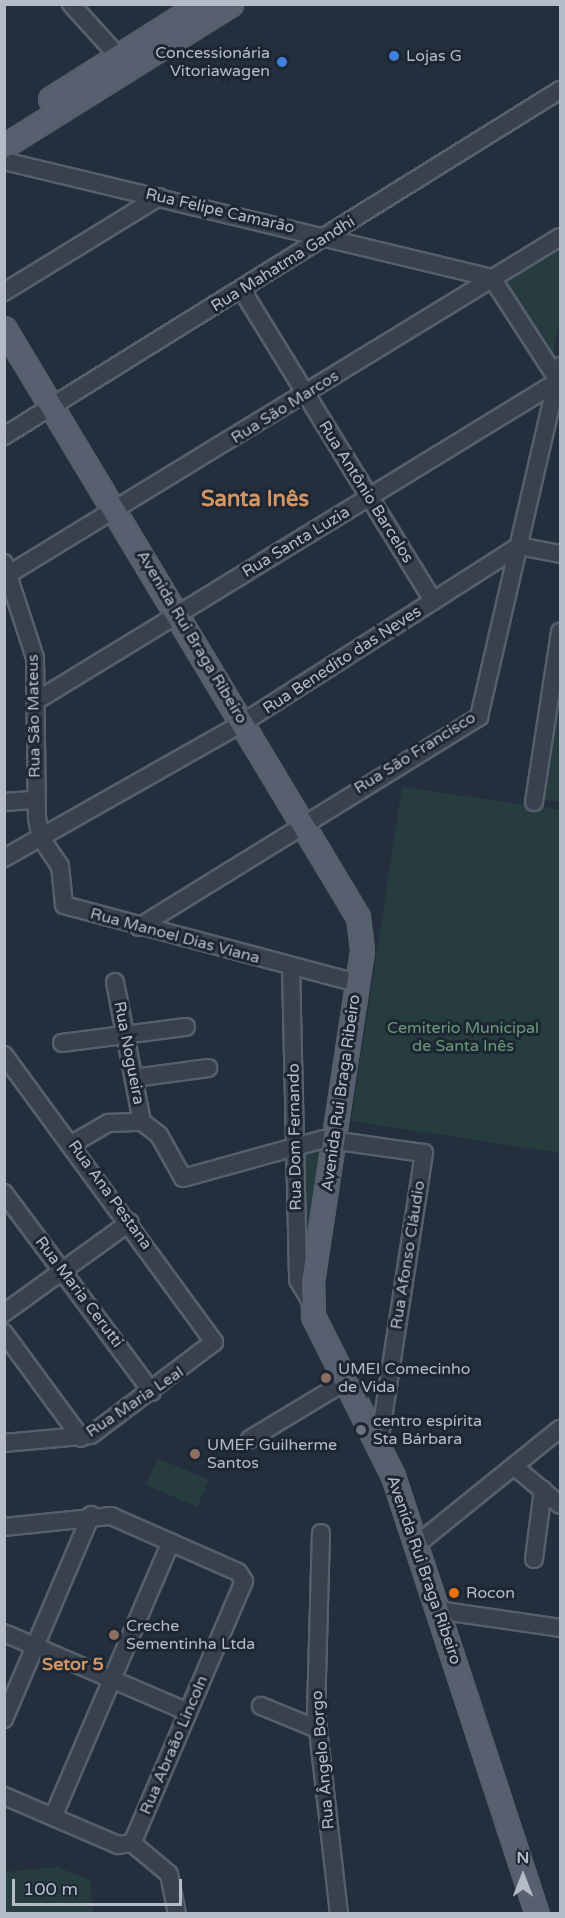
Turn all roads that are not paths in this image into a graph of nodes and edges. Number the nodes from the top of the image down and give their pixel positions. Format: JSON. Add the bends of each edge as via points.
{"nodes":[{"id":1,"x":71,"y":4,"type":"edge"},
{"id":2,"x":200,"y":4,"type":"edge"},
{"id":3,"x":231,"y":4,"type":"edge"},
{"id":4,"x":87,"y":12,"type":"edge"},
{"id":5,"x":124,"y":62,"type":"junction"},
{"id":6,"x":561,"y":90,"type":"edge"},
{"id":7,"x":4,"y":129,"type":"edge"},
{"id":8,"x":4,"y":146,"type":"edge"},
{"id":9,"x":4,"y":161,"type":"edge"},
{"id":10,"x":159,"y":197,"type":"junction"},
{"id":11,"x":327,"y":237,"type":"junction"},
{"id":12,"x":561,"y":237,"type":"edge"},
{"id":13,"x":492,"y":278,"type":"junction"},
{"id":14,"x":242,"y":290,"type":"junction"},
{"id":15,"x":4,"y":291,"type":"edge"},
{"id":16,"x":4,"y":328,"type":"edge"},
{"id":17,"x":558,"y":376,"type":"edge"},
{"id":18,"x":306,"y":394,"type":"junction"},
{"id":19,"x":52,"y":406,"type":"junction"},
{"id":20,"x":4,"y":436,"type":"edge"},
{"id":21,"x":370,"y":497,"type":"junction"},
{"id":22,"x":116,"y":511,"type":"junction"},
{"id":23,"x":519,"y":546,"type":"junction"},
{"id":24,"x":561,"y":554,"type":"edge"},
{"id":25,"x":7,"y":568,"type":"edge"},
{"id":26,"x":433,"y":601,"type":"junction"},
{"id":27,"x":178,"y":614,"type":"junction"},
{"id":28,"x":561,"y":632,"type":"edge"},
{"id":29,"x":36,"y":701,"type":"junction"},
{"id":30,"x":244,"y":722,"type":"junction"},
{"id":31,"x":36,"y":800,"type":"junction"},
{"id":32,"x":4,"y":802,"type":"edge"},
{"id":33,"x":534,"y":802,"type":"dead end"},
{"id":34,"x":304,"y":821,"type":"junction"},
{"id":35,"x":41,"y":838,"type":"junction"},
{"id":36,"x":4,"y":858,"type":"edge"},
{"id":37,"x":139,"y":927,"type":"junction"},
{"id":38,"x":291,"y":966,"type":"junction"},
{"id":39,"x":115,"y":982,"type":"dead end"},
{"id":40,"x":357,"y":983,"type":"junction"},
{"id":41,"x":186,"y":1027,"type":"dead end"},
{"id":42,"x":126,"y":1036,"type":"junction"},
{"id":43,"x":62,"y":1043,"type":"dead end"},
{"id":44,"x":4,"y":1055,"type":"edge"},
{"id":45,"x":208,"y":1068,"type":"dead end"},
{"id":46,"x":134,"y":1078,"type":"junction"},
{"id":47,"x":142,"y":1122,"type":"junction"},
{"id":48,"x":336,"y":1139,"type":"junction"},
{"id":49,"x":72,"y":1144,"type":"junction"},
{"id":50,"x":295,"y":1147,"type":"junction"},
{"id":51,"x":4,"y":1193,"type":"edge"},
{"id":52,"x":130,"y":1222,"type":"junction"},
{"id":53,"x":63,"y":1270,"type":"junction"},
{"id":54,"x":311,"y":1302,"type":"junction"},
{"id":55,"x":4,"y":1313,"type":"edge"},
{"id":56,"x":4,"y":1333,"type":"edge"},
{"id":57,"x":214,"y":1337,"type":"joint"},
{"id":58,"x":345,"y":1382,"type":"junction"},
{"id":59,"x":152,"y":1392,"type":"junction"},
{"id":60,"x":561,"y":1429,"type":"edge"},
{"id":61,"x":81,"y":1438,"type":"junction"},
{"id":62,"x":250,"y":1438,"type":"dead end"},
{"id":63,"x":4,"y":1443,"type":"edge"},
{"id":64,"x":379,"y":1445,"type":"junction"},
{"id":65,"x":516,"y":1468,"type":"junction"},
{"id":66,"x":543,"y":1490,"type":"junction"},
{"id":67,"x":561,"y":1505,"type":"edge"},
{"id":68,"x":92,"y":1515,"type":"junction"},
{"id":69,"x":4,"y":1527,"type":"edge"},
{"id":70,"x":321,"y":1533,"type":"dead end"},
{"id":71,"x":171,"y":1542,"type":"junction"},
{"id":72,"x":416,"y":1545,"type":"junction"},
{"id":73,"x":534,"y":1559,"type":"dead end"},
{"id":74,"x":437,"y":1610,"type":"junction"},
{"id":75,"x":561,"y":1628,"type":"edge"},
{"id":76,"x":4,"y":1633,"type":"edge"},
{"id":77,"x":36,"y":1646,"type":"junction"},
{"id":78,"x":112,"y":1679,"type":"junction"},
{"id":79,"x":261,"y":1706,"type":"dead end"},
{"id":80,"x":188,"y":1712,"type":"junction"},
{"id":81,"x":4,"y":1719,"type":"edge"},
{"id":82,"x":317,"y":1729,"type":"junction"},
{"id":83,"x":4,"y":1796,"type":"edge"},
{"id":84,"x":53,"y":1817,"type":"junction"},
{"id":85,"x":130,"y":1844,"type":"junction"},
{"id":86,"x":177,"y":1914,"type":"edge"},
{"id":87,"x":339,"y":1914,"type":"edge"},
{"id":88,"x":537,"y":1914,"type":"edge"}],
"edges":[{"from":1,"to":4,"type":"street"},
{"from":2,"to":5,"type":"main road"},
{"from":3,"to":5,"type":"main road"},
{"from":4,"to":5,"type":"street"},
{"from":5,"to":7,"type":"main road"},
{"from":5,"to":8,"type":"main road"},
{"from":6,"to":11,"type":"street","name":"Rua Mahatma Gandhi"},
{"from":9,"to":10,"type":"street","name":"Rua Felipe Camarão"},
{"from":10,"to":11,"type":"street","name":"Rua Felipe Camarão"},
{"from":10,"to":15,"type":"street"},
{"from":11,"to":13,"type":"street","name":"Rua Felipe Camarão"},
{"from":11,"to":14,"type":"street","name":"Rua Mahatma Gandhi"},
{"from":12,"to":13,"type":"street","name":"Rua São Marcos"},
{"from":13,"to":17,"type":"street"},
{"from":13,"to":18,"type":"street","name":"Rua São Marcos"},
{"from":14,"to":18,"type":"street","name":"Rua Antônio Barcelos"},
{"from":14,"to":19,"type":"street","name":"Rua Mahatma Gandhi"},
{"from":16,"to":19,"type":"main road","name":"Avenida Rui Braga Ribeiro"},
{"from":17,"to":21,"type":"street","name":"Rua Santa Luzia"},
{"from":17,"to":23,"type":"street","name":"Rua São Francisco"},
{"from":18,"to":21,"type":"street","name":"Rua Antônio Barcelos"},
{"from":18,"to":22,"type":"street","name":"Rua São Marcos"},
{"from":19,"to":20,"type":"street","name":"Rua Mahatma Gandhi"},
{"from":19,"to":22,"type":"main road","name":"Avenida Rui Braga Ribeiro"},
{"from":21,"to":26,"type":"street","name":"Rua Antônio Barcelos"},
{"from":21,"to":27,"type":"street","name":"Rua Santa Luzia"},
{"from":22,"to":25,"type":"street","name":"Rua São Marcos"},
{"from":22,"to":27,"type":"main road","name":"Avenida Rui Braga Ribeiro"},
{"from":23,"to":24,"type":"street"},
{"from":23,"to":26,"type":"street","name":"Rua Benedito das Neves"},
{"from":23,"to":34,"type":"street","name":"Rua São Francisco","via":[[479,717]]},
{"from":25,"to":29,"type":"street","name":"Rua São Mateus","via":[[32,643]]},
{"from":26,"to":30,"type":"street","name":"Rua Benedito das Neves"},
{"from":27,"to":29,"type":"street","name":"Rua Santa Luzia"},
{"from":27,"to":30,"type":"main road","name":"Avenida Rui Braga Ribeiro"},
{"from":28,"to":33,"type":"street"},
{"from":29,"to":31,"type":"street","name":"Rua São Mateus"},
{"from":30,"to":34,"type":"main road","name":"Avenida Rui Braga Ribeiro"},
{"from":30,"to":35,"type":"street","name":"Rua Benedito das Neves"},
{"from":31,"to":32,"type":"street"},
{"from":31,"to":35,"type":"street","name":"Rua São Mateus"},
{"from":34,"to":37,"type":"street","name":"Rua São Francisco"},
{"from":34,"to":40,"type":"main road","name":"Avenida Rui Braga Ribeiro","via":[[358,917]]},
{"from":35,"to":36,"type":"street","name":"Rua Benedito das Neves"},
{"from":35,"to":37,"type":"street","name":"Rua Manoel Dias Viana","via":[[60,866],[64,905]]},
{"from":37,"to":38,"type":"street","name":"Rua Manoel Dias Viana"},
{"from":38,"to":40,"type":"street","name":"Rua Manoel Dias Viana"},
{"from":38,"to":50,"type":"street","name":"Rua Dom Fernando"},
{"from":39,"to":42,"type":"street","name":"Rua Nogueira"},
{"from":40,"to":48,"type":"main road","name":"Avenida Rui Braga Ribeiro"},
{"from":41,"to":42,"type":"street"},
{"from":42,"to":43,"type":"street"},
{"from":42,"to":46,"type":"street","name":"Rua Nogueira"},
{"from":44,"to":49,"type":"street","name":"Rua Ana Pestana"},
{"from":45,"to":46,"type":"street"},
{"from":46,"to":47,"type":"street","name":"Rua Nogueira"},
{"from":47,"to":49,"type":"street","via":[[108,1123]]},
{"from":47,"to":50,"type":"street","name":"Rua Nogueira","via":[[159,1135],[177,1173],[187,1178]]},
{"from":48,"to":50,"type":"street"},
{"from":48,"to":54,"type":"main road","name":"Avenida Rui Braga Ribeiro"},
{"from":48,"to":64,"type":"street","name":"Rua Afonso Cláudio","via":[[424,1153]]},
{"from":49,"to":52,"type":"street","name":"Rua Ana Pestana"},
{"from":50,"to":54,"type":"street","name":"Rua Dom Fernando","via":[[298,1280]]},
{"from":51,"to":53,"type":"street","name":"Rua Maria Cerutti"},
{"from":52,"to":53,"type":"street"},
{"from":52,"to":57,"type":"street","name":"Rua Ana Pestana"},
{"from":53,"to":55,"type":"street"},
{"from":53,"to":59,"type":"street","name":"Rua Maria Cerutti"},
{"from":54,"to":58,"type":"main road","name":"Avenida Rui Braga Ribeiro","via":[[318,1335]]},
{"from":56,"to":61,"type":"street"},
{"from":57,"to":59,"type":"street","name":"Rua Maria Leal","via":[[211,1350]]},
{"from":58,"to":62,"type":"street"},
{"from":58,"to":64,"type":"main road","name":"Avenida Rui Braga Ribeiro"},
{"from":59,"to":61,"type":"street","name":"Rua Maria Leal"},
{"from":60,"to":65,"type":"street"},
{"from":61,"to":63,"type":"street","name":"Rua Maria Leal"},
{"from":64,"to":72,"type":"main road","name":"Avenida Rui Braga Ribeiro"},
{"from":65,"to":66,"type":"street"},
{"from":65,"to":72,"type":"street"},
{"from":66,"to":67,"type":"street"},
{"from":66,"to":73,"type":"street"},
{"from":68,"to":69,"type":"street"},
{"from":68,"to":71,"type":"street","via":[[111,1516]]},
{"from":68,"to":77,"type":"street"},
{"from":70,"to":82,"type":"street","name":"Rua Ângelo Borgo"},
{"from":71,"to":78,"type":"street"},
{"from":71,"to":80,"type":"street","name":"Rua Abraão Lincoln","via":[[244,1577]]},
{"from":72,"to":74,"type":"main road","name":"Avenida Rui Braga Ribeiro"},
{"from":74,"to":75,"type":"street"},
{"from":74,"to":88,"type":"main road","name":"Avenida Rui Braga Ribeiro"},
{"from":76,"to":77,"type":"street"},
{"from":77,"to":78,"type":"street"},
{"from":77,"to":81,"type":"street"},
{"from":78,"to":80,"type":"street"},
{"from":78,"to":84,"type":"street"},
{"from":79,"to":82,"type":"street"},
{"from":80,"to":85,"type":"street","name":"Rua Abraão Lincoln"},
{"from":82,"to":87,"type":"street","name":"Rua Ângelo Borgo"},
{"from":83,"to":84,"type":"street"},
{"from":84,"to":85,"type":"street"},
{"from":85,"to":86,"type":"street","via":[[169,1874]]}]}
